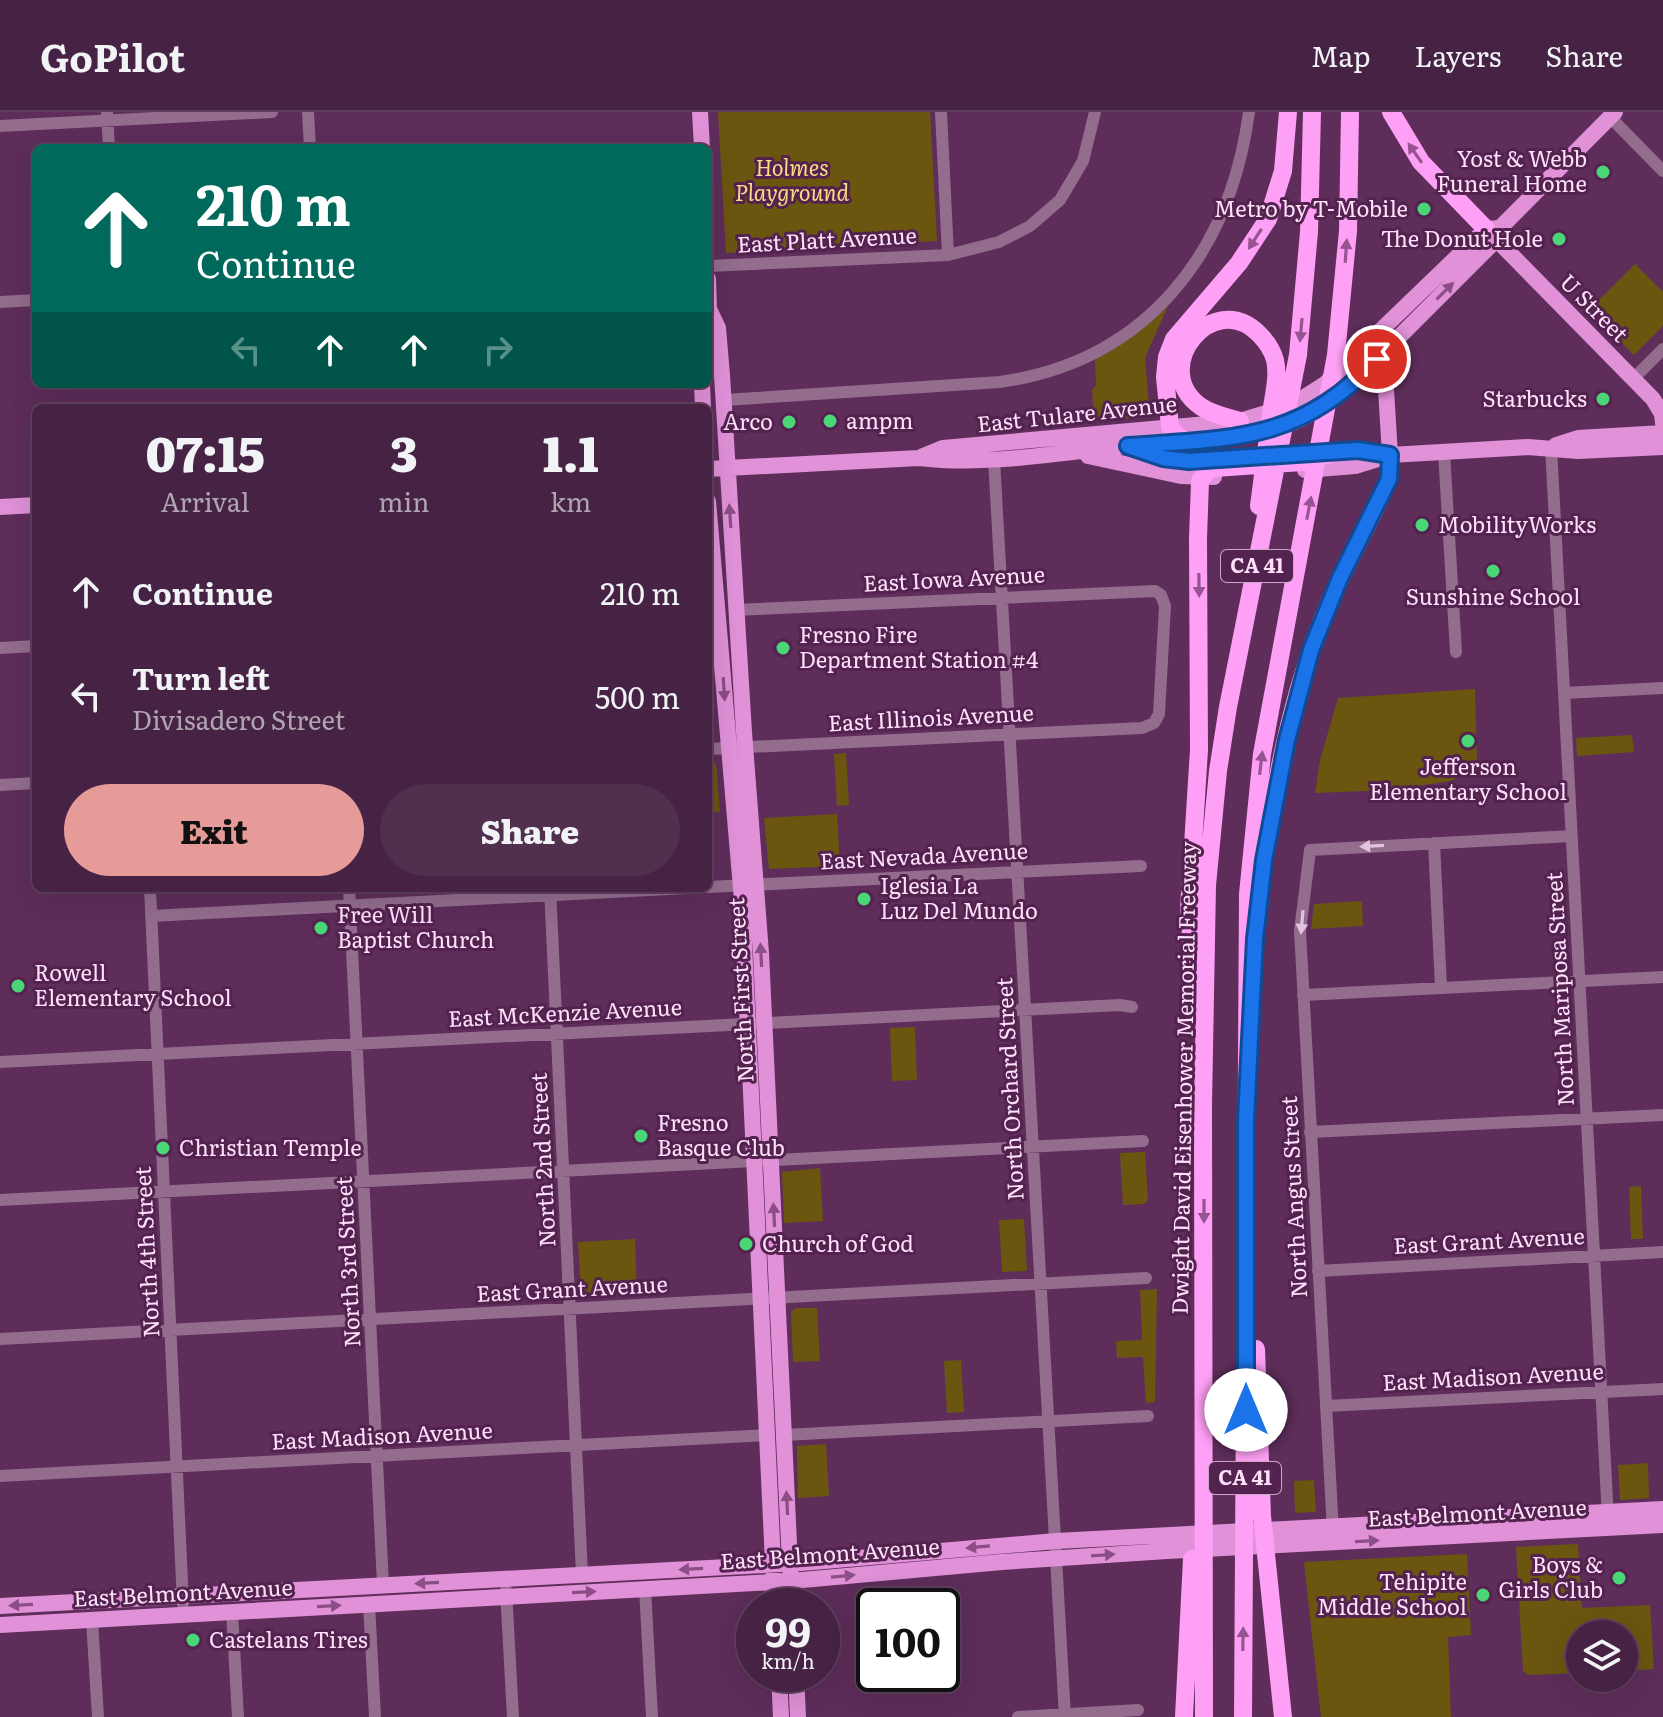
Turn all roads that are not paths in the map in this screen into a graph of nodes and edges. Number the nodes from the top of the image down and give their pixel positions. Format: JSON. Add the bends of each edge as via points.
{"nodes":[{"id":1,"x":272,"y":112,"type":"edge"},
{"id":2,"x":308,"y":112,"type":"edge"},
{"id":3,"x":700,"y":112,"type":"edge"},
{"id":4,"x":941,"y":112,"type":"edge"},
{"id":5,"x":1095,"y":112,"type":"edge"},
{"id":6,"x":1249,"y":112,"type":"edge"},
{"id":7,"x":1288,"y":112,"type":"edge"},
{"id":8,"x":1312,"y":112,"type":"edge"},
{"id":9,"x":1350,"y":112,"type":"edge"},
{"id":10,"x":1391,"y":112,"type":"edge"},
{"id":11,"x":1613,"y":114,"type":"edge"},
{"id":12,"x":107,"y":116,"type":"edge"},
{"id":13,"x":0,"y":126,"type":"edge"},
{"id":14,"x":109,"y":144,"type":"edge"},
{"id":15,"x":310,"y":144,"type":"edge"},
{"id":16,"x":702,"y":144,"type":"edge"},
{"id":17,"x":1663,"y":171,"type":"edge"},
{"id":18,"x":1494,"y":232,"type":"junction"},
{"id":19,"x":948,"y":255,"type":"junction"},
{"id":20,"x":712,"y":266,"type":"edge"},
{"id":21,"x":32,"y":300,"type":"edge"},
{"id":22,"x":0,"y":302,"type":"edge"},
{"id":23,"x":712,"y":317,"type":"edge"},
{"id":24,"x":1395,"y":341,"type":"junction"},
{"id":25,"x":1663,"y":349,"type":"edge"},
{"id":26,"x":1633,"y":379,"type":"junction"},
{"id":27,"x":724,"y":400,"type":"junction"},
{"id":28,"x":1663,"y":423,"type":"edge"},
{"id":29,"x":1237,"y":425,"type":"junction"},
{"id":30,"x":1170,"y":427,"type":"junction"},
{"id":31,"x":1091,"y":433,"type":"junction"},
{"id":32,"x":1663,"y":433,"type":"edge"},
{"id":33,"x":1185,"y":441,"type":"junction"},
{"id":34,"x":1128,"y":446,"type":"junction"},
{"id":35,"x":1551,"y":447,"type":"junction"},
{"id":36,"x":1663,"y":447,"type":"edge"},
{"id":37,"x":1595,"y":450,"type":"junction"},
{"id":38,"x":992,"y":452,"type":"junction"},
{"id":39,"x":1444,"y":452,"type":"junction"},
{"id":40,"x":1063,"y":453,"type":"junction"},
{"id":41,"x":1390,"y":455,"type":"junction"},
{"id":42,"x":1351,"y":456,"type":"joint"},
{"id":43,"x":919,"y":458,"type":"junction"},
{"id":44,"x":1233,"y":467,"type":"junction"},
{"id":45,"x":727,"y":468,"type":"junction"},
{"id":46,"x":712,"y":469,"type":"edge"},
{"id":47,"x":1202,"y":478,"type":"junction"},
{"id":48,"x":32,"y":505,"type":"edge"},
{"id":49,"x":0,"y":507,"type":"edge"},
{"id":50,"x":712,"y":590,"type":"edge"},
{"id":51,"x":1002,"y":596,"type":"junction"},
{"id":52,"x":736,"y":610,"type":"junction"},
{"id":53,"x":713,"y":612,"type":"edge"},
{"id":54,"x":1240,"y":639,"type":"junction"},
{"id":55,"x":32,"y":646,"type":"edge"},
{"id":56,"x":0,"y":648,"type":"edge"},
{"id":57,"x":1456,"y":652,"type":"dead end"},
{"id":58,"x":740,"y":672,"type":"junction"},
{"id":59,"x":1663,"y":688,"type":"edge"},
{"id":60,"x":1564,"y":693,"type":"junction"},
{"id":61,"x":1154,"y":723,"type":"joint"},
{"id":62,"x":1009,"y":734,"type":"junction"},
{"id":63,"x":737,"y":747,"type":"junction"},
{"id":64,"x":712,"y":749,"type":"edge"},
{"id":65,"x":32,"y":783,"type":"edge"},
{"id":66,"x":0,"y":785,"type":"edge"},
{"id":67,"x":1572,"y":836,"type":"junction"},
{"id":68,"x":1434,"y":843,"type":"junction"},
{"id":69,"x":1141,"y":866,"type":"dead end"},
{"id":70,"x":1018,"y":872,"type":"junction"},
{"id":71,"x":749,"y":885,"type":"junction"},
{"id":72,"x":712,"y":887,"type":"edge"},
{"id":73,"x":150,"y":892,"type":"edge"},
{"id":74,"x":349,"y":892,"type":"edge"},
{"id":75,"x":550,"y":892,"type":"edge"},
{"id":76,"x":351,"y":905,"type":"junction"},
{"id":77,"x":151,"y":916,"type":"junction"},
{"id":78,"x":1663,"y":977,"type":"edge"},
{"id":79,"x":1579,"y":981,"type":"junction"},
{"id":80,"x":1441,"y":988,"type":"junction"},
{"id":81,"x":1303,"y":995,"type":"junction"},
{"id":82,"x":1132,"y":1007,"type":"dead end"},
{"id":83,"x":1026,"y":1010,"type":"junction"},
{"id":84,"x":757,"y":1023,"type":"junction"},
{"id":85,"x":557,"y":1034,"type":"junction"},
{"id":86,"x":357,"y":1044,"type":"junction"},
{"id":87,"x":157,"y":1054,"type":"junction"},
{"id":88,"x":0,"y":1062,"type":"edge"},
{"id":89,"x":1203,"y":1105,"type":"junction"},
{"id":90,"x":1663,"y":1115,"type":"edge"},
{"id":91,"x":1586,"y":1119,"type":"junction"},
{"id":92,"x":1246,"y":1120,"type":"junction"},
{"id":93,"x":1310,"y":1132,"type":"junction"},
{"id":94,"x":1143,"y":1141,"type":"dead end"},
{"id":95,"x":1034,"y":1146,"type":"junction"},
{"id":96,"x":762,"y":1160,"type":"junction"},
{"id":97,"x":564,"y":1171,"type":"junction"},
{"id":98,"x":364,"y":1181,"type":"junction"},
{"id":99,"x":164,"y":1191,"type":"junction"},
{"id":100,"x":0,"y":1200,"type":"edge"},
{"id":101,"x":1246,"y":1239,"type":"junction"},
{"id":102,"x":1663,"y":1252,"type":"edge"},
{"id":103,"x":1594,"y":1255,"type":"junction"},
{"id":104,"x":1318,"y":1271,"type":"junction"},
{"id":105,"x":1146,"y":1278,"type":"dead end"},
{"id":106,"x":1041,"y":1284,"type":"junction"},
{"id":107,"x":769,"y":1298,"type":"junction"},
{"id":108,"x":570,"y":1309,"type":"junction"},
{"id":109,"x":371,"y":1319,"type":"junction"},
{"id":110,"x":170,"y":1330,"type":"junction"},
{"id":111,"x":0,"y":1339,"type":"edge"},
{"id":112,"x":1203,"y":1345,"type":"junction"},
{"id":113,"x":1663,"y":1389,"type":"edge"},
{"id":114,"x":1601,"y":1392,"type":"junction"},
{"id":115,"x":1326,"y":1406,"type":"junction"},
{"id":116,"x":1148,"y":1416,"type":"dead end"},
{"id":117,"x":1049,"y":1420,"type":"junction"},
{"id":118,"x":775,"y":1435,"type":"junction"},
{"id":119,"x":576,"y":1446,"type":"junction"},
{"id":120,"x":378,"y":1456,"type":"junction"},
{"id":121,"x":177,"y":1467,"type":"junction"},
{"id":122,"x":0,"y":1476,"type":"edge"},
{"id":123,"x":1663,"y":1509,"type":"edge"},
{"id":124,"x":1608,"y":1520,"type":"junction"},
{"id":125,"x":1663,"y":1525,"type":"edge"},
{"id":126,"x":1333,"y":1534,"type":"junction"},
{"id":127,"x":1056,"y":1541,"type":"junction"},
{"id":128,"x":1167,"y":1543,"type":"junction"},
{"id":129,"x":1056,"y":1558,"type":"junction"},
{"id":130,"x":782,"y":1572,"type":"junction"},
{"id":131,"x":582,"y":1575,"type":"junction"},
{"id":132,"x":505,"y":1579,"type":"junction"},
{"id":133,"x":383,"y":1585,"type":"junction"},
{"id":134,"x":645,"y":1588,"type":"junction"},
{"id":135,"x":779,"y":1588,"type":"edge"},
{"id":136,"x":787,"y":1588,"type":"edge"},
{"id":137,"x":315,"y":1589,"type":"junction"},
{"id":138,"x":183,"y":1596,"type":"junction"},
{"id":139,"x":506,"y":1596,"type":"junction"},
{"id":140,"x":369,"y":1604,"type":"junction"},
{"id":141,"x":0,"y":1606,"type":"edge"},
{"id":142,"x":232,"y":1611,"type":"junction"},
{"id":143,"x":184,"y":1614,"type":"junction"},
{"id":144,"x":92,"y":1620,"type":"junction"},
{"id":145,"x":0,"y":1625,"type":"edge"},
{"id":146,"x":1277,"y":1657,"type":"junction"},
{"id":147,"x":780,"y":1692,"type":"edge"},
{"id":148,"x":797,"y":1692,"type":"edge"},
{"id":149,"x":1138,"y":1710,"type":"dead end"},
{"id":150,"x":1065,"y":1716,"type":"edge"},
{"id":151,"x":98,"y":1717,"type":"edge"},
{"id":152,"x":238,"y":1717,"type":"edge"},
{"id":153,"x":375,"y":1717,"type":"edge"},
{"id":154,"x":513,"y":1717,"type":"edge"},
{"id":155,"x":652,"y":1717,"type":"edge"},
{"id":156,"x":781,"y":1717,"type":"edge"},
{"id":157,"x":798,"y":1717,"type":"edge"},
{"id":158,"x":1018,"y":1717,"type":"edge"},
{"id":159,"x":1184,"y":1717,"type":"edge"},
{"id":160,"x":1204,"y":1717,"type":"edge"},
{"id":161,"x":1243,"y":1717,"type":"edge"},
{"id":162,"x":1283,"y":1717,"type":"edge"},
{"id":163,"x":1289,"y":1717,"type":"edge"}],
"edges":[{"from":1,"to":12,"type":"street"},
{"from":2,"to":15,"type":"street"},
{"from":3,"to":16,"type":"main road"},
{"from":4,"to":19,"type":"street"},
{"from":5,"to":19,"type":"street","name":"East Platt Avenue","via":[[1083,161],[1060,200],[1030,226],[999,242]]},
{"from":6,"to":27,"type":"street","via":[[1235,183],[1199,258],[1163,302],[1097,351],[1040,374],[1000,382]]},
{"from":7,"to":30,"type":"highway","one_way":true,"via":[[1283,171],[1268,219],[1169,350],[1165,370]]},
{"from":8,"to":54,"type":"highway","name":"Dwight David Eisenhower Memorial Freeway","number":"CA 41","one_way":true,"via":[[1298,355]]},
{"from":92,"to":9,"type":"highway","number":"CA 41","one_way":true,"via":[[1246,964],[1254,820],[1280,648],[1336,355],[1348,231]]},
{"from":18,"to":10,"type":"highway","one_way":true,"via":[[1421,162]]},
{"from":11,"to":17,"type":"street"},
{"from":11,"to":18,"type":"main road"},
{"from":12,"to":13,"type":"street"},
{"from":12,"to":14,"type":"street"},
{"from":24,"to":18,"type":"main road","one_way":true},
{"from":18,"to":26,"type":"main road","name":"U Street"},
{"from":18,"to":29,"type":"main road","via":[[1316,391]]},
{"from":19,"to":20,"type":"street","name":"East Platt Avenue"},
{"from":21,"to":22,"type":"street"},
{"from":23,"to":27,"type":"main road","name":"North First Street","via":[[718,328]]},
{"from":24,"to":29,"type":"main road","via":[[1344,390],[1307,416],[1277,428]]},
{"from":24,"to":41,"type":"main road","via":[[1385,373]]},
{"from":25,"to":26,"type":"street"},
{"from":26,"to":28,"type":"main road","name":"U Street","via":[[1658,406]]},
{"from":27,"to":45,"type":"main road","name":"North First Street"},
{"from":29,"to":30,"type":"main road","name":"East Tulare Avenue"},
{"from":29,"to":33,"type":"main road","name":"East Tulare Avenue"},
{"from":29,"to":54,"type":"highway","via":[[1195,402],[1181,371],[1185,348],[1195,334],[1228,320],[1252,327],[1269,345],[1276,366]]},
{"from":30,"to":31,"type":"main road","name":"East Tulare Avenue"},
{"from":30,"to":33,"type":"highway"},
{"from":31,"to":34,"type":"main road"},
{"from":31,"to":38,"type":"main road","name":"East Tulare Avenue"},
{"from":32,"to":35,"type":"main road","via":[[1578,438]]},
{"from":32,"to":37,"type":"main road","via":[[1656,440],[1623,441]]},
{"from":33,"to":34,"type":"main road","name":"East Tulare Avenue"},
{"from":34,"to":40,"type":"main road","name":"East Tulare Avenue"},
{"from":34,"to":44,"type":"main road","via":[[1176,460]]},
{"from":35,"to":37,"type":"main road"},
{"from":35,"to":39,"type":"main road"},
{"from":35,"to":60,"type":"street","name":"North Mariposa Street"},
{"from":36,"to":37,"type":"main road"},
{"from":38,"to":40,"type":"main road","name":"East Tulare Avenue"},
{"from":38,"to":43,"type":"main road","name":"East Tulare Avenue"},
{"from":38,"to":43,"type":"main road","name":"East Tulare Avenue","via":[[943,448]]},
{"from":38,"to":51,"type":"street","name":"North Orchard Street"},
{"from":39,"to":41,"type":"main road"},
{"from":39,"to":57,"type":"street"},
{"from":40,"to":47,"type":"main road"},
{"from":41,"to":42,"type":"main road"},
{"from":41,"to":92,"type":"highway","via":[[1389,479],[1311,650],[1287,740],[1258,908]]},
{"from":42,"to":44,"type":"highway"},
{"from":43,"to":45,"type":"main road","name":"East Tulare Avenue"},
{"from":44,"to":47,"type":"highway","via":[[1211,469]]},
{"from":45,"to":46,"type":"main road","name":"East Tulare Avenue"},
{"from":52,"to":45,"type":"main road","name":"North First Street","one_way":true},
{"from":47,"to":89,"type":"highway","one_way":true,"via":[[1199,750],[1189,908]]},
{"from":48,"to":49,"type":"main road"},
{"from":50,"to":53,"type":"main road"},
{"from":51,"to":52,"type":"street","name":"East Iowa Avenue"},
{"from":51,"to":61,"type":"street","name":"East Iowa Avenue","via":[[1148,589],[1161,595],[1165,606],[1159,714]]},
{"from":51,"to":62,"type":"street","name":"North Orchard Street"},
{"from":52,"to":58,"type":"main road","name":"North First Street"},
{"from":53,"to":58,"type":"main road","via":[[726,619],[731,660]]},
{"from":53,"to":63,"type":"main road","name":"North First Street","one_way":true},
{"from":54,"to":89,"type":"highway","name":"Dwight David Eisenhower Memorial Freeway","number":"CA 41","via":[[1218,771],[1207,885]]},
{"from":55,"to":56,"type":"street"},
{"from":58,"to":63,"type":"main road","name":"North First Street"},
{"from":59,"to":60,"type":"street"},
{"from":60,"to":67,"type":"street","name":"North Mariposa Street"},
{"from":61,"to":62,"type":"street","name":"East Illinois Avenue","via":[[1142,728]]},
{"from":62,"to":63,"type":"street","name":"East Illinois Avenue"},
{"from":62,"to":70,"type":"street","name":"North Orchard Street"},
{"from":63,"to":64,"type":"street","name":"East Illinois Avenue"},
{"from":63,"to":71,"type":"main road","name":"North First Street"},
{"from":65,"to":66,"type":"street"},
{"from":67,"to":68,"type":"street"},
{"from":67,"to":79,"type":"street","name":"North Mariposa Street"},
{"from":68,"to":80,"type":"street"},
{"from":68,"to":81,"type":"street","name":"North Angus Street","one_way":true,"via":[[1310,850],[1300,931]]},
{"from":69,"to":70,"type":"street","name":"East Nevada Avenue"},
{"from":70,"to":71,"type":"street","name":"East Nevada Avenue"},
{"from":70,"to":83,"type":"street","name":"North Orchard Street"},
{"from":71,"to":72,"type":"street","name":"East Nevada Avenue"},
{"from":71,"to":84,"type":"main road","name":"North First Street"},
{"from":73,"to":77,"type":"street","name":"North 4th Street"},
{"from":74,"to":76,"type":"street","name":"North 3rd Street"},
{"from":75,"to":76,"type":"street"},
{"from":75,"to":85,"type":"street","name":"North 2nd Street"},
{"from":76,"to":77,"type":"street"},
{"from":76,"to":86,"type":"street","name":"North 3rd Street"},
{"from":77,"to":87,"type":"street","name":"North 4th Street"},
{"from":78,"to":79,"type":"street"},
{"from":79,"to":80,"type":"street"},
{"from":79,"to":91,"type":"street","name":"North Mariposa Street"},
{"from":80,"to":81,"type":"street"},
{"from":81,"to":93,"type":"street","name":"North Angus Street"},
{"from":82,"to":83,"type":"street","name":"East McKenzie Avenue"},
{"from":83,"to":84,"type":"street","name":"East McKenzie Avenue"},
{"from":83,"to":95,"type":"street","name":"North Orchard Street"},
{"from":84,"to":85,"type":"street","name":"East McKenzie Avenue"},
{"from":84,"to":96,"type":"main road","name":"North First Street"},
{"from":85,"to":86,"type":"street","name":"East McKenzie Avenue"},
{"from":85,"to":97,"type":"street","name":"North 2nd Street"},
{"from":86,"to":87,"type":"street","name":"East McKenzie Avenue"},
{"from":86,"to":98,"type":"street","name":"North 3rd Street"},
{"from":87,"to":88,"type":"street","name":"East McKenzie Avenue"},
{"from":87,"to":99,"type":"street","name":"North 4th Street"},
{"from":89,"to":112,"type":"highway","name":"Dwight David Eisenhower Memorial Freeway","number":"CA 41","one_way":true},
{"from":90,"to":91,"type":"street"},
{"from":91,"to":93,"type":"street"},
{"from":91,"to":103,"type":"street","name":"North Mariposa Street"},
{"from":92,"to":101,"type":"highway","number":"CA 41"},
{"from":93,"to":104,"type":"street","name":"North Angus Street"},
{"from":94,"to":95,"type":"street"},
{"from":95,"to":96,"type":"street"},
{"from":95,"to":106,"type":"street","name":"North Orchard Street"},
{"from":96,"to":97,"type":"street"},
{"from":96,"to":107,"type":"main road","name":"North First Street"},
{"from":97,"to":98,"type":"street"},
{"from":97,"to":108,"type":"street","name":"North 2nd Street"},
{"from":98,"to":99,"type":"street"},
{"from":98,"to":109,"type":"street","name":"North 3rd Street"},
{"from":99,"to":100,"type":"street"},
{"from":99,"to":110,"type":"street","name":"North 4th Street"},
{"from":101,"to":146,"type":"highway","via":[[1259,1378],[1262,1516]]},
{"from":161,"to":101,"type":"highway","number":"CA 41","one_way":true},
{"from":102,"to":103,"type":"street","name":"East Grant Avenue"},
{"from":103,"to":104,"type":"street","name":"East Grant Avenue"},
{"from":103,"to":114,"type":"street","name":"North Mariposa Street"},
{"from":104,"to":115,"type":"street","name":"North Angus Street"},
{"from":105,"to":106,"type":"street","name":"East Grant Avenue"},
{"from":106,"to":107,"type":"street","name":"East Grant Avenue"},
{"from":106,"to":117,"type":"street","name":"North Orchard Street"},
{"from":107,"to":108,"type":"street","name":"East Grant Avenue"},
{"from":107,"to":118,"type":"main road","name":"North First Street"},
{"from":107,"to":118,"type":"main road","name":"North First Street","via":[[763,1366]]},
{"from":108,"to":109,"type":"street","name":"East Grant Avenue"},
{"from":108,"to":119,"type":"street","name":"North 2nd Street"},
{"from":109,"to":110,"type":"street","name":"East Grant Avenue"},
{"from":109,"to":120,"type":"street","name":"North 3rd Street"},
{"from":110,"to":111,"type":"street","name":"East Grant Avenue"},
{"from":110,"to":121,"type":"street","name":"North 4th Street"},
{"from":112,"to":159,"type":"highway"},
{"from":112,"to":160,"type":"highway","name":"Dwight David Eisenhower Memorial Freeway","number":"CA 41"},
{"from":113,"to":114,"type":"street","name":"East Madison Avenue"},
{"from":114,"to":115,"type":"street","name":"East Madison Avenue"},
{"from":114,"to":124,"type":"street","name":"North Mariposa Street"},
{"from":115,"to":126,"type":"street","name":"North Angus Street"},
{"from":116,"to":117,"type":"street","name":"East Madison Avenue"},
{"from":117,"to":118,"type":"street","name":"East Madison Avenue"},
{"from":117,"to":127,"type":"street","name":"North Orchard Street"},
{"from":118,"to":119,"type":"street","name":"East Madison Avenue"},
{"from":118,"to":130,"type":"main road","name":"North First Street"},
{"from":119,"to":120,"type":"street","name":"East Madison Avenue"},
{"from":119,"to":131,"type":"street","name":"North 2nd Street"},
{"from":120,"to":121,"type":"street","name":"East Madison Avenue"},
{"from":120,"to":133,"type":"street","name":"North 3rd Street"},
{"from":121,"to":122,"type":"street","name":"East Madison Avenue"},
{"from":121,"to":138,"type":"street","name":"North 4th Street"},
{"from":123,"to":124,"type":"main road","name":"East Belmont Avenue"},
{"from":124,"to":125,"type":"main road","name":"East Belmont Avenue"},
{"from":124,"to":126,"type":"main road","name":"East Belmont Avenue"},
{"from":126,"to":128,"type":"main road","name":"East Belmont Avenue","via":[[1289,1545]]},
{"from":126,"to":128,"type":"main road","name":"East Belmont Avenue","via":[[1288,1527]]},
{"from":127,"to":128,"type":"main road","name":"East Belmont Avenue"},
{"from":127,"to":129,"type":"street","name":"North Orchard Street"},
{"from":127,"to":130,"type":"main road","name":"East Belmont Avenue","one_way":true},
{"from":129,"to":128,"type":"main road","name":"East Belmont Avenue","one_way":true},
{"from":130,"to":129,"type":"main road","name":"East Belmont Avenue","one_way":true},
{"from":129,"to":150,"type":"street","name":"North Orchard Street"},
{"from":130,"to":131,"type":"main road","name":"East Belmont Avenue","one_way":true},
{"from":130,"to":134,"type":"main road","name":"East Belmont Avenue"},
{"from":130,"to":135,"type":"main road","name":"North First Street"},
{"from":130,"to":136,"type":"main road","name":"North First Street"},
{"from":131,"to":132,"type":"main road","name":"East Belmont Avenue"},
{"from":132,"to":133,"type":"main road","name":"East Belmont Avenue","one_way":true},
{"from":132,"to":139,"type":"street"},
{"from":133,"to":137,"type":"main road","name":"East Belmont Avenue"},
{"from":139,"to":134,"type":"main road","name":"East Belmont Avenue","one_way":true},
{"from":134,"to":155,"type":"street"},
{"from":137,"to":138,"type":"main road","name":"East Belmont Avenue"},
{"from":137,"to":142,"type":"main road","via":[[244,1601]]},
{"from":138,"to":141,"type":"main road","name":"East Belmont Avenue","one_way":true},
{"from":138,"to":143,"type":"street","name":"North 4th Street"},
{"from":139,"to":140,"type":"main road","name":"East Belmont Avenue"},
{"from":139,"to":154,"type":"street"},
{"from":142,"to":140,"type":"main road","name":"East Belmont Avenue","one_way":true},
{"from":140,"to":153,"type":"street"},
{"from":142,"to":143,"type":"main road","name":"East Belmont Avenue"},
{"from":142,"to":152,"type":"street"},
{"from":143,"to":144,"type":"main road","name":"East Belmont Avenue"},
{"from":144,"to":145,"type":"main road","name":"East Belmont Avenue"},
{"from":144,"to":151,"type":"street"},
{"from":146,"to":162,"type":"highway"},
{"from":146,"to":163,"type":"highway"},
{"from":147,"to":156,"type":"main road"},
{"from":148,"to":157,"type":"main road"},
{"from":149,"to":150,"type":"street"},
{"from":150,"to":158,"type":"street"}]}
